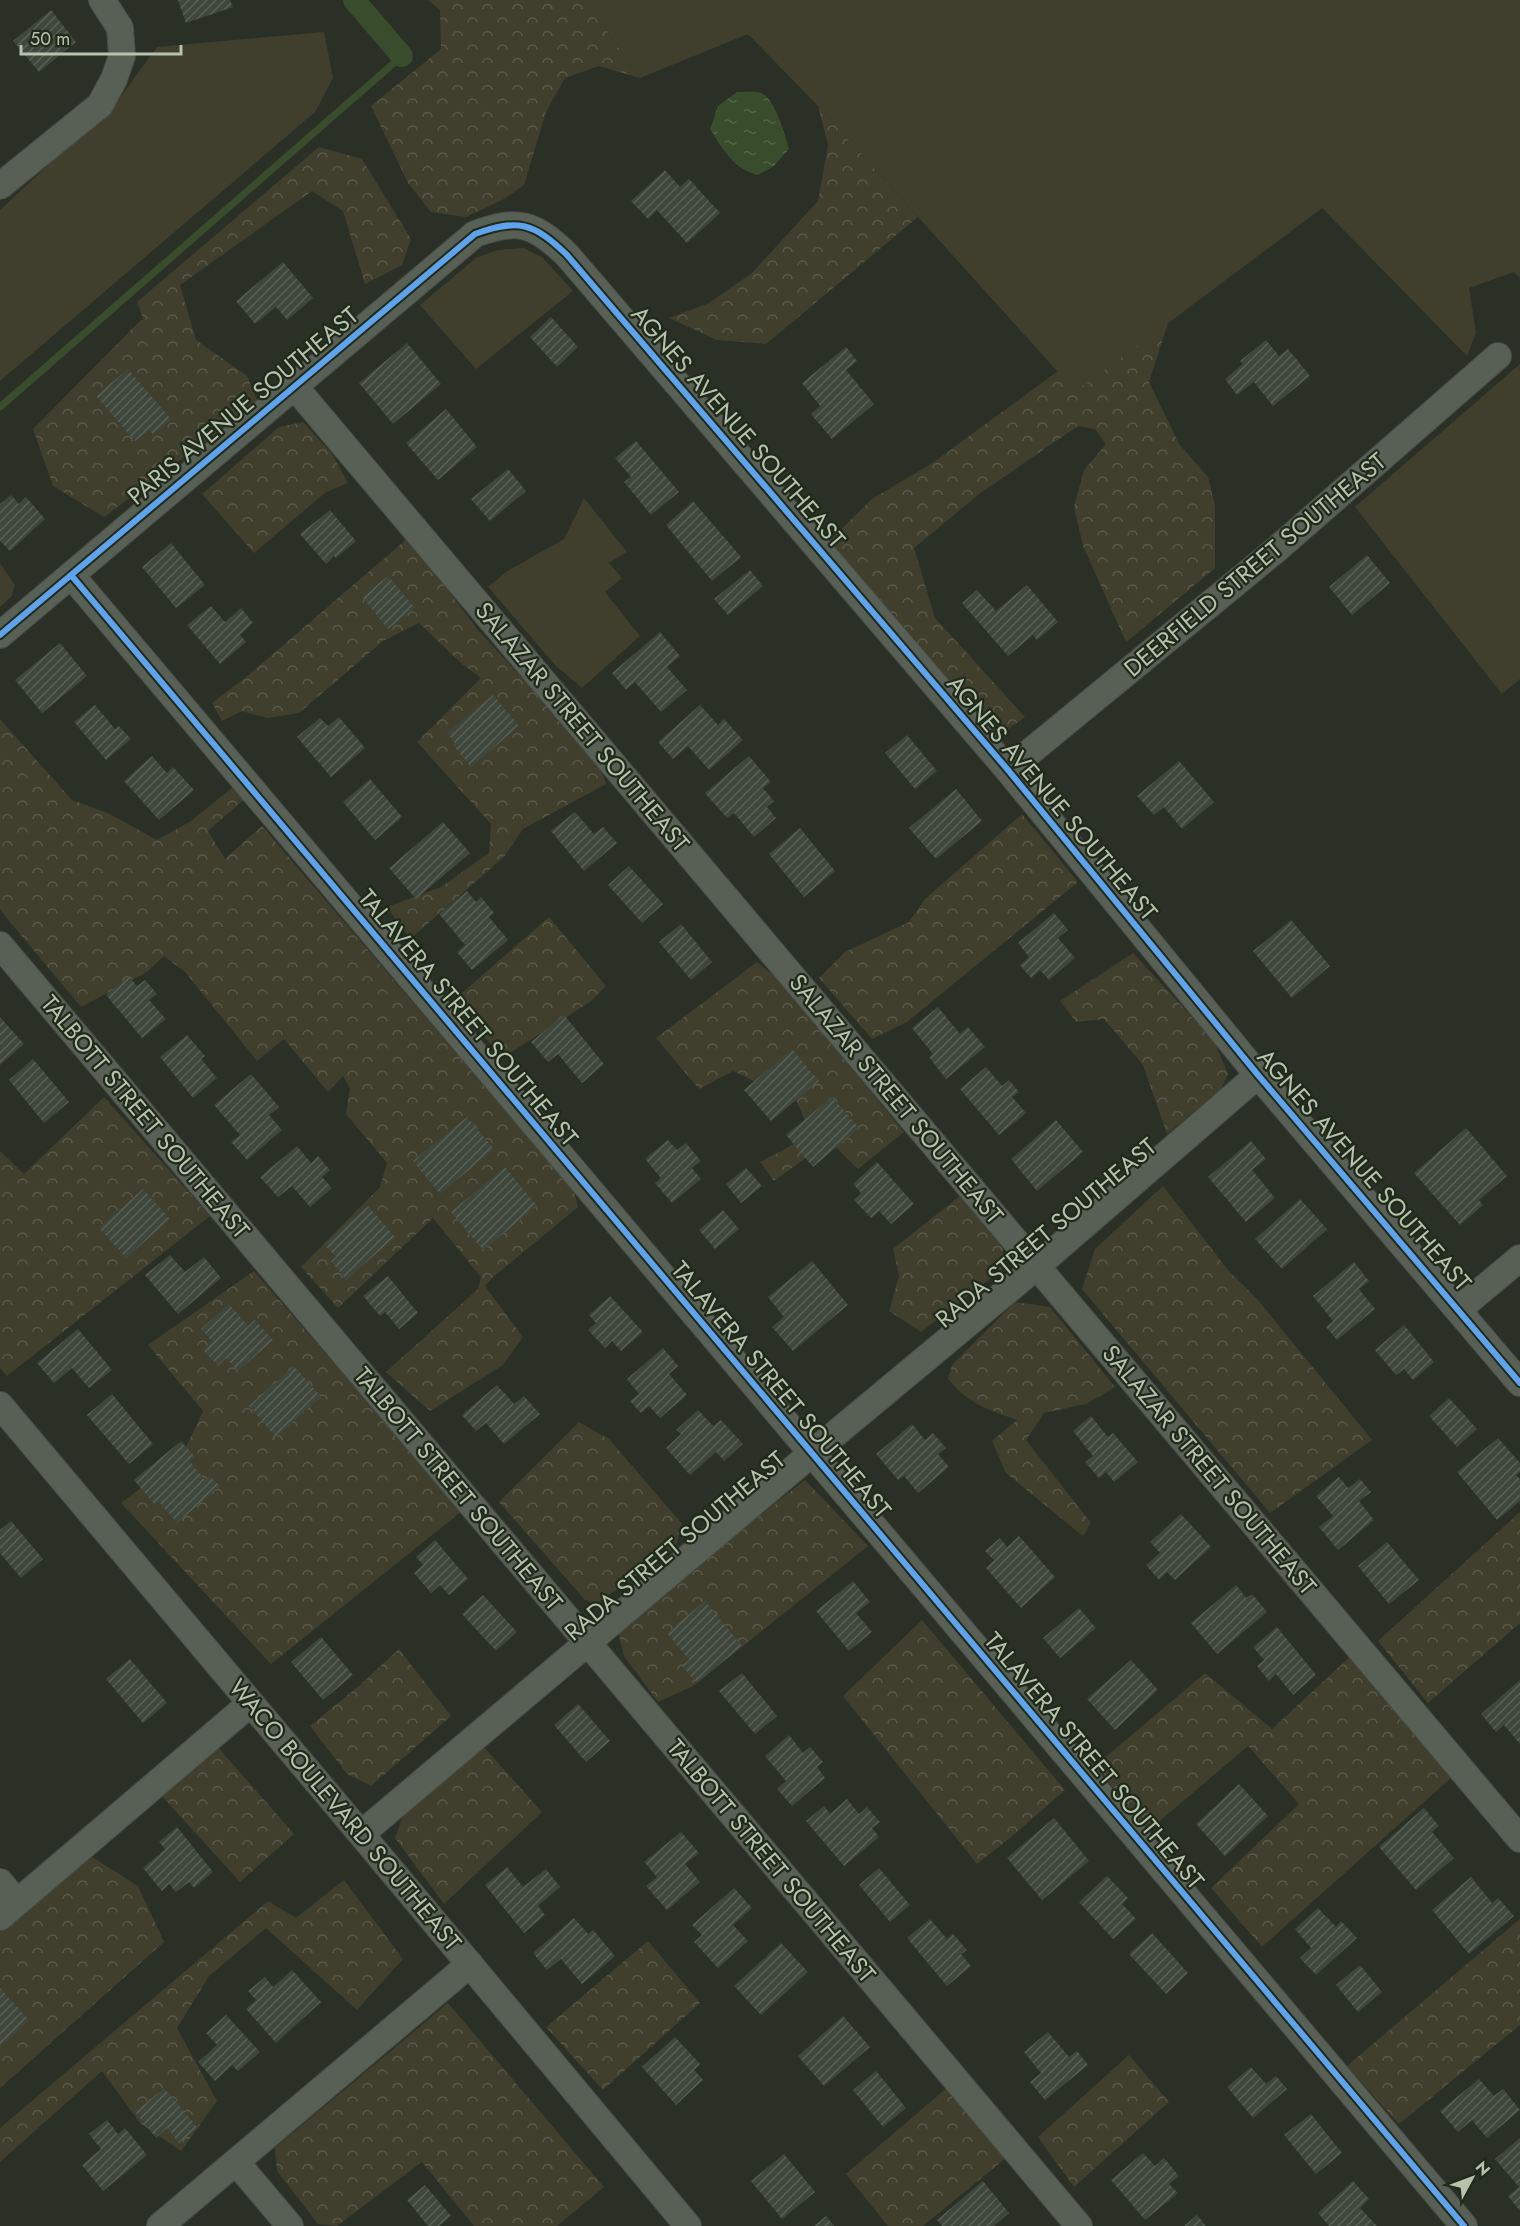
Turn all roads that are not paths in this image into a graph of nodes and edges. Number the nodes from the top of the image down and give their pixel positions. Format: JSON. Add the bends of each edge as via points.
{"nodes":[{"id":1,"x":102,"y":0,"type":"edge"},
{"id":2,"x":0,"y":186,"type":"edge"},
{"id":3,"x":519,"y":225,"type":"joint"},
{"id":4,"x":1498,"y":356,"type":"dead end"},
{"id":5,"x":294,"y":386,"type":"junction"},
{"id":6,"x":71,"y":575,"type":"junction"},
{"id":7,"x":0,"y":635,"type":"edge"},
{"id":8,"x":1008,"y":770,"type":"junction"},
{"id":9,"x":0,"y":945,"type":"edge"},
{"id":10,"x":1258,"y":1075,"type":"junction"},
{"id":11,"x":1520,"y":1257,"type":"edge"},
{"id":12,"x":1037,"y":1266,"type":"junction"},
{"id":13,"x":1459,"y":1309,"type":"junction"},
{"id":14,"x":1520,"y":1383,"type":"edge"},
{"id":15,"x":0,"y":1405,"type":"edge"},
{"id":16,"x":811,"y":1454,"type":"junction"},
{"id":17,"x":588,"y":1643,"type":"junction"},
{"id":18,"x":251,"y":1703,"type":"junction"},
{"id":19,"x":361,"y":1834,"type":"junction"},
{"id":20,"x":1520,"y":1839,"type":"edge"},
{"id":21,"x":0,"y":1882,"type":"edge"},
{"id":22,"x":9,"y":1909,"type":"edge"},
{"id":23,"x":470,"y":1964,"type":"junction"},
{"id":24,"x":236,"y":2162,"type":"junction"},
{"id":25,"x":160,"y":2226,"type":"edge"},
{"id":26,"x":290,"y":2226,"type":"edge"},
{"id":27,"x":688,"y":2226,"type":"edge"},
{"id":28,"x":1079,"y":2226,"type":"edge"},
{"id":29,"x":1464,"y":2226,"type":"edge"}],
"edges":[{"from":1,"to":2,"type":"street","via":[[120,28],[122,56],[100,105]]},
{"from":3,"to":5,"type":"street","name":"PARIS AVENUE SOUTHEAST","via":[[501,225],[475,234]]},
{"from":3,"to":8,"type":"street","name":"AGNES AVENUE SOUTHEAST","via":[[547,235],[567,255]]},
{"from":4,"to":8,"type":"street","name":"DEERFIELD STREET SOUTHEAST","via":[[1276,549]]},
{"from":5,"to":6,"type":"street","name":"PARIS AVENUE SOUTHEAST"},
{"from":5,"to":12,"type":"street","name":"SALAZAR STREET SOUTHEAST"},
{"from":6,"to":7,"type":"street","name":"PARIS AVENUE SOUTHEAST"},
{"from":6,"to":16,"type":"street","name":"TALAVERA STREET SOUTHEAST"},
{"from":8,"to":10,"type":"street","name":"AGNES AVENUE SOUTHEAST"},
{"from":9,"to":17,"type":"street","name":"TALBOTT STREET SOUTHEAST"},
{"from":10,"to":12,"type":"street","name":"RADA STREET SOUTHEAST"},
{"from":10,"to":13,"type":"street","name":"AGNES AVENUE SOUTHEAST"},
{"from":11,"to":13,"type":"street"},
{"from":12,"to":16,"type":"street","name":"RADA STREET SOUTHEAST"},
{"from":12,"to":20,"type":"street","name":"SALAZAR STREET SOUTHEAST"},
{"from":13,"to":14,"type":"street","name":"AGNES AVENUE SOUTHEAST"},
{"from":15,"to":18,"type":"street","name":"WACO BOULEVARD SOUTHEAST"},
{"from":16,"to":17,"type":"street","name":"RADA STREET SOUTHEAST"},
{"from":16,"to":29,"type":"street","name":"TALAVERA STREET SOUTHEAST"},
{"from":17,"to":19,"type":"street","name":"RADA STREET SOUTHEAST"},
{"from":17,"to":28,"type":"street","name":"TALBOTT STREET SOUTHEAST"},
{"from":18,"to":19,"type":"street","name":"WACO BOULEVARD SOUTHEAST"},
{"from":18,"to":22,"type":"street"},
{"from":19,"to":23,"type":"street","name":"WACO BOULEVARD SOUTHEAST"},
{"from":21,"to":22,"type":"street"},
{"from":23,"to":24,"type":"street"},
{"from":23,"to":27,"type":"street","name":"WACO BOULEVARD SOUTHEAST"},
{"from":24,"to":25,"type":"street"},
{"from":24,"to":26,"type":"street"}]}
